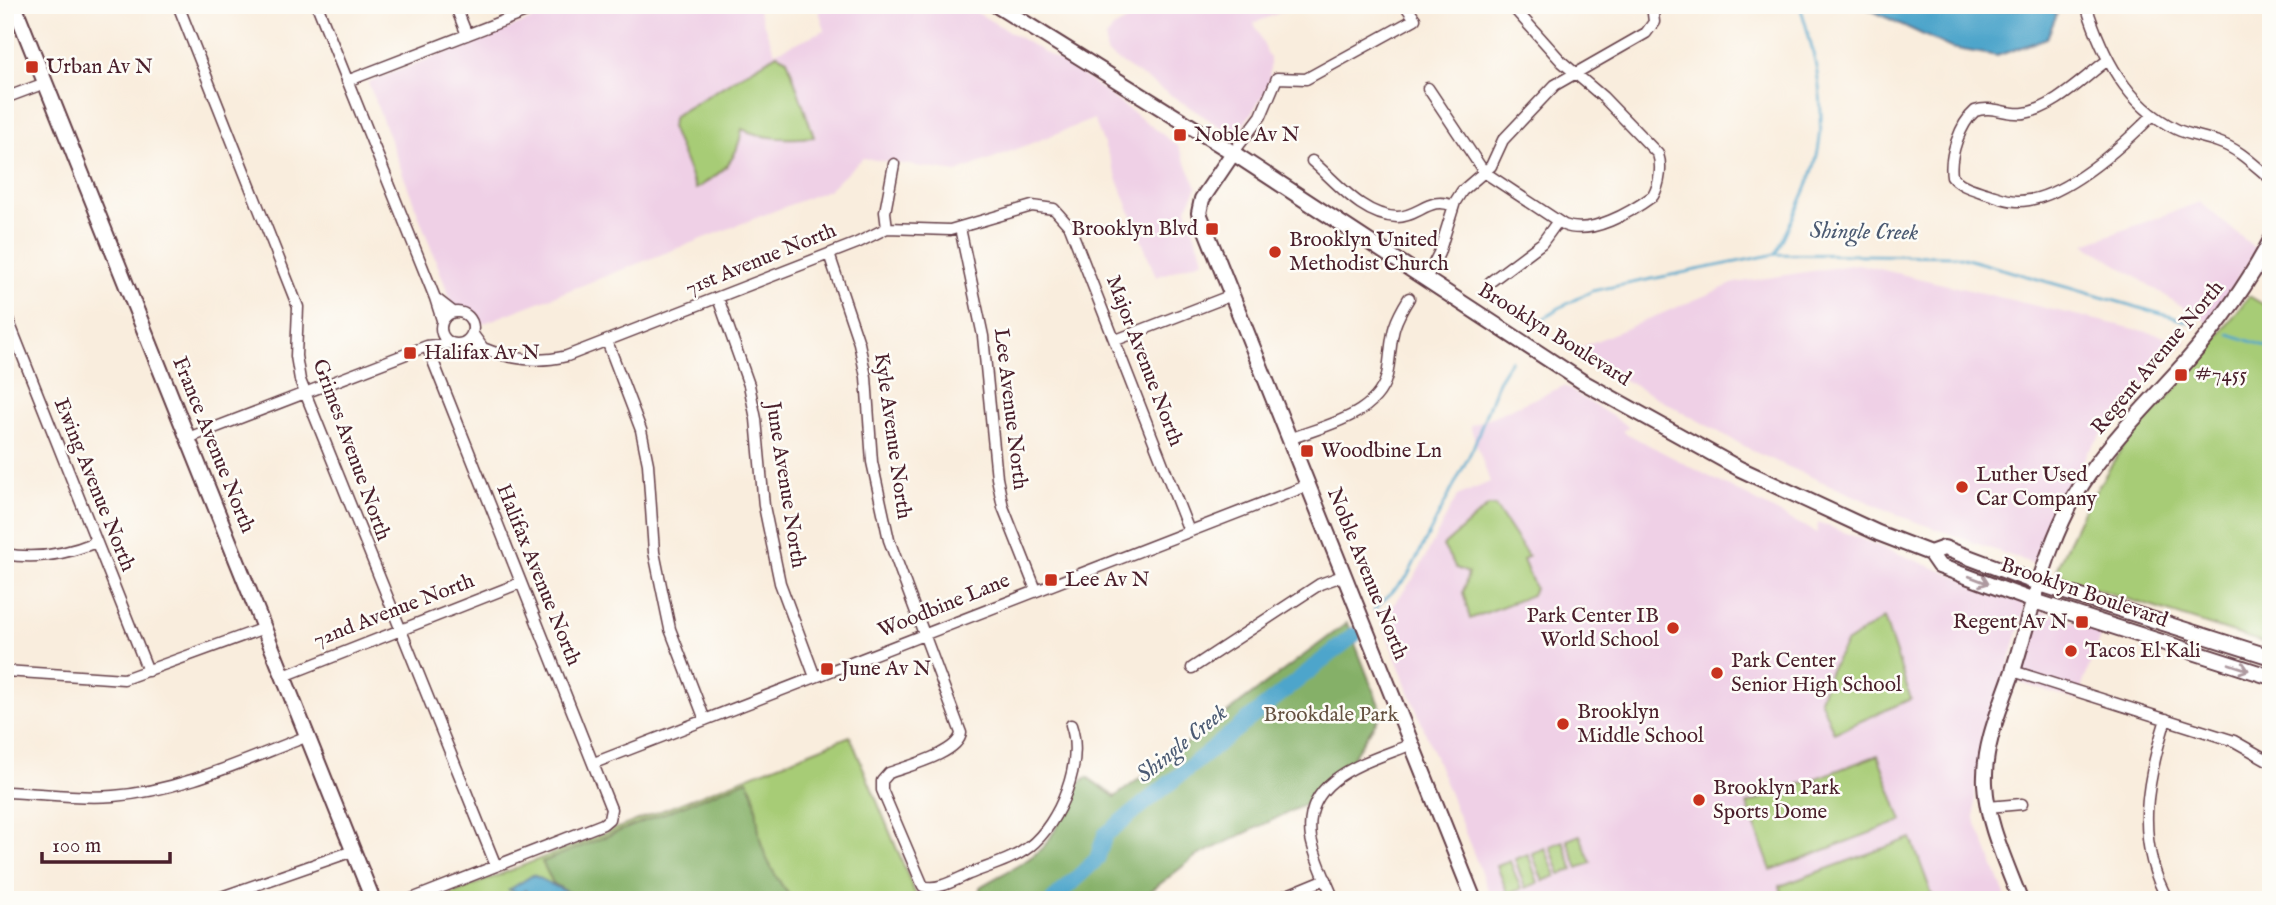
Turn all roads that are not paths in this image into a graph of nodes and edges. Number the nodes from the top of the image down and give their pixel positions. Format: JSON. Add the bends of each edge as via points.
{"nodes":[{"id":1,"x":14,"y":5,"type":"edge"},
{"id":2,"x":178,"y":5,"type":"edge"},
{"id":3,"x":317,"y":5,"type":"edge"},
{"id":4,"x":455,"y":5,"type":"edge"},
{"id":5,"x":544,"y":5,"type":"edge"},
{"id":6,"x":996,"y":5,"type":"edge"},
{"id":7,"x":1405,"y":5,"type":"edge"},
{"id":8,"x":1511,"y":5,"type":"edge"},
{"id":9,"x":2085,"y":5,"type":"edge"},
{"id":10,"x":1653,"y":7,"type":"edge"},
{"id":11,"x":467,"y":35,"type":"junction"},
{"id":12,"x":2108,"y":60,"type":"junction"},
{"id":13,"x":1574,"y":73,"type":"junction"},
{"id":14,"x":347,"y":81,"type":"junction"},
{"id":15,"x":46,"y":83,"type":"junction"},
{"id":16,"x":1428,"y":88,"type":"dead end"},
{"id":17,"x":5,"y":98,"type":"edge"},
{"id":18,"x":2153,"y":115,"type":"junction"},
{"id":19,"x":1233,"y":153,"type":"junction"},
{"id":20,"x":1312,"y":161,"type":"dead end"},
{"id":21,"x":894,"y":164,"type":"dead end"},
{"id":22,"x":1484,"y":172,"type":"junction"},
{"id":23,"x":2271,"y":179,"type":"edge"},
{"id":24,"x":1453,"y":206,"type":"junction"},
{"id":25,"x":1054,"y":209,"type":"joint"},
{"id":26,"x":1558,"y":221,"type":"junction"},
{"id":27,"x":887,"y":228,"type":"junction"},
{"id":28,"x":960,"y":228,"type":"junction"},
{"id":29,"x":2271,"y":240,"type":"edge"},
{"id":30,"x":829,"y":254,"type":"junction"},
{"id":31,"x":1426,"y":279,"type":"junction"},
{"id":32,"x":1490,"y":282,"type":"dead end"},
{"id":33,"x":1232,"y":295,"type":"junction"},
{"id":34,"x":435,"y":298,"type":"junction"},
{"id":35,"x":718,"y":298,"type":"junction"},
{"id":36,"x":1409,"y":298,"type":"dead end"},
{"id":37,"x":5,"y":312,"type":"edge"},
{"id":38,"x":453,"y":312,"type":"junction"},
{"id":39,"x":442,"y":320,"type":"junction"},
{"id":40,"x":441,"y":331,"type":"junction"},
{"id":41,"x":472,"y":333,"type":"junction"},
{"id":42,"x":1116,"y":340,"type":"junction"},
{"id":43,"x":607,"y":341,"type":"junction"},
{"id":44,"x":464,"y":342,"type":"junction"},
{"id":45,"x":451,"y":343,"type":"junction"},
{"id":46,"x":426,"y":346,"type":"junction"},
{"id":47,"x":483,"y":348,"type":"junction"},
{"id":48,"x":305,"y":392,"type":"junction"},
{"id":49,"x":188,"y":438,"type":"junction"},
{"id":50,"x":1290,"y":439,"type":"junction"},
{"id":51,"x":1309,"y":485,"type":"junction"},
{"id":52,"x":1189,"y":531,"type":"junction"},
{"id":53,"x":96,"y":542,"type":"junction"},
{"id":54,"x":1930,"y":553,"type":"junction"},
{"id":55,"x":5,"y":554,"type":"edge"},
{"id":56,"x":1345,"y":575,"type":"junction"},
{"id":57,"x":520,"y":583,"type":"junction"},
{"id":58,"x":2040,"y":584,"type":"junction"},
{"id":59,"x":1036,"y":590,"type":"junction"},
{"id":60,"x":2034,"y":601,"type":"junction"},
{"id":61,"x":264,"y":628,"type":"junction"},
{"id":62,"x":399,"y":629,"type":"junction"},
{"id":63,"x":926,"y":634,"type":"junction"},
{"id":64,"x":2271,"y":657,"type":"edge"},
{"id":65,"x":1192,"y":668,"type":"dead end"},
{"id":66,"x":5,"y":671,"type":"edge"},
{"id":67,"x":148,"y":671,"type":"junction"},
{"id":68,"x":2012,"y":671,"type":"junction"},
{"id":69,"x":284,"y":676,"type":"junction"},
{"id":70,"x":815,"y":677,"type":"junction"},
{"id":71,"x":2271,"y":677,"type":"edge"},
{"id":72,"x":2166,"y":719,"type":"junction"},
{"id":73,"x":705,"y":720,"type":"junction"},
{"id":74,"x":1071,"y":725,"type":"dead end"},
{"id":75,"x":308,"y":736,"type":"junction"},
{"id":76,"x":1412,"y":744,"type":"junction"},
{"id":77,"x":2271,"y":762,"type":"edge"},
{"id":78,"x":594,"y":763,"type":"junction"},
{"id":79,"x":5,"y":792,"type":"edge"},
{"id":80,"x":2022,"y":804,"type":"dead end"},
{"id":81,"x":1988,"y":807,"type":"junction"},
{"id":82,"x":353,"y":851,"type":"junction"},
{"id":83,"x":496,"y":866,"type":"junction"},
{"id":84,"x":1326,"y":879,"type":"junction"},
{"id":85,"x":213,"y":900,"type":"edge"},
{"id":86,"x":373,"y":900,"type":"edge"},
{"id":87,"x":409,"y":900,"type":"edge"},
{"id":88,"x":1275,"y":900,"type":"edge"},
{"id":89,"x":1334,"y":900,"type":"edge"},
{"id":90,"x":1474,"y":900,"type":"edge"},
{"id":91,"x":2020,"y":900,"type":"edge"},
{"id":92,"x":2168,"y":900,"type":"edge"}],
"edges":[{"from":1,"to":15,"type":"street","name":"France Avenue North"},
{"from":2,"to":48,"type":"street","name":"Grimes Avenue North","via":[[298,307],[296,356]]},
{"from":3,"to":14,"type":"street"},
{"from":4,"to":11,"type":"street"},
{"from":5,"to":11,"type":"street"},
{"from":6,"to":19,"type":"street","name":"Brooklyn Boulevard"},
{"from":7,"to":19,"type":"street","via":[[1415,19],[1306,79],[1277,78],[1261,116]]},
{"from":8,"to":13,"type":"street"},
{"from":9,"to":12,"type":"street"},
{"from":10,"to":13,"type":"street","via":[[1654,22],[1646,33]]},
{"from":11,"to":14,"type":"street"},
{"from":12,"to":18,"type":"street","via":[[2129,93]]},
{"from":12,"to":18,"type":"street","via":[[2037,110],[1975,111],[1964,125],[1952,160],[1952,176],[1964,186],[2008,200],[2030,199],[2095,167]]},
{"from":13,"to":22,"type":"street","via":[[1555,85],[1503,140],[1492,166]]},
{"from":13,"to":26,"type":"street","via":[[1660,158],[1656,191],[1646,201],[1584,229]]},
{"from":14,"to":34,"type":"street"},
{"from":15,"to":17,"type":"street"},
{"from":15,"to":49,"type":"street","name":"France Avenue North"},
{"from":16,"to":22,"type":"street"},
{"from":18,"to":23,"type":"street","via":[[2232,149]]},
{"from":19,"to":31,"type":"street","name":"Brooklyn Boulevard"},
{"from":19,"to":33,"type":"street","name":"Noble Avenue North","via":[[1199,207]]},
{"from":20,"to":24,"type":"street","via":[[1372,212],[1400,217],[1438,202]]},
{"from":21,"to":27,"type":"street","via":[[885,212]]},
{"from":22,"to":24,"type":"street"},
{"from":22,"to":26,"type":"street"},
{"from":24,"to":31,"type":"street"},
{"from":25,"to":28,"type":"street","name":"71st Avenue North","via":[[1032,206]]},
{"from":25,"to":42,"type":"street","name":"Major Avenue North","via":[[1070,227]]},
{"from":26,"to":32,"type":"street","via":[[1542,243]]},
{"from":27,"to":28,"type":"street","name":"71st Avenue North"},
{"from":27,"to":30,"type":"street","name":"71st Avenue North"},
{"from":28,"to":59,"type":"street","name":"Lee Avenue North","via":[[983,336],[1003,507]]},
{"from":29,"to":58,"type":"street","name":"Regent Avenue North","via":[[2224,316],[2126,425],[2088,475]]},
{"from":30,"to":35,"type":"street","name":"71st Avenue North"},
{"from":30,"to":63,"type":"street","name":"Kyle Avenue North","via":[[859,343],[872,462],[886,527]]},
{"from":31,"to":54,"type":"street","name":"Brooklyn Boulevard","via":[[1583,382],[1696,446]]},
{"from":33,"to":42,"type":"street"},
{"from":33,"to":50,"type":"street","name":"Noble Avenue North"},
{"from":34,"to":38,"type":"street"},
{"from":34,"to":39,"type":"street"},
{"from":35,"to":43,"type":"street","name":"71st Avenue North"},
{"from":35,"to":70,"type":"street","name":"June Avenue North","via":[[752,396],[774,558]]},
{"from":36,"to":50,"type":"street","via":[[1393,325],[1385,381],[1372,403]]},
{"from":37,"to":53,"type":"street","name":"Ewing Avenue North"},
{"from":38,"to":39,"type":"street"},
{"from":38,"to":41,"type":"street","via":[[467,315],[473,323]]},
{"from":39,"to":40,"type":"street"},
{"from":40,"to":45,"type":"street"},
{"from":40,"to":46,"type":"street"},
{"from":41,"to":44,"type":"street"},
{"from":41,"to":47,"type":"street"},
{"from":42,"to":52,"type":"street","name":"Major Avenue North"},
{"from":43,"to":47,"type":"street","name":"71st Avenue North","via":[[542,360],[516,359]]},
{"from":43,"to":73,"type":"street","via":[[641,430],[654,552],[667,616]]},
{"from":44,"to":45,"type":"street"},
{"from":44,"to":47,"type":"street","name":"71st Avenue North"},
{"from":45,"to":46,"type":"street"},
{"from":46,"to":48,"type":"street"},
{"from":46,"to":57,"type":"street","name":"Halifax Avenue North"},
{"from":48,"to":49,"type":"street"},
{"from":48,"to":62,"type":"street","name":"Grimes Avenue North"},
{"from":49,"to":61,"type":"street","name":"France Avenue North"},
{"from":50,"to":51,"type":"street","name":"Noble Avenue North"},
{"from":51,"to":52,"type":"street","name":"Woodbine Lane"},
{"from":51,"to":56,"type":"street","name":"Noble Avenue North"},
{"from":52,"to":59,"type":"street","name":"Woodbine Lane"},
{"from":53,"to":55,"type":"street","via":[[39,557]]},
{"from":53,"to":67,"type":"street","name":"Ewing Avenue North"},
{"from":54,"to":58,"type":"street","name":"Brooklyn Boulevard","via":[[1944,548]]},
{"from":54,"to":60,"type":"street","name":"Brooklyn Boulevard","one_way":true,"via":[[1939,566]]},
{"from":56,"to":65,"type":"street","via":[[1320,584]]},
{"from":56,"to":76,"type":"street","name":"Noble Avenue North"},
{"from":57,"to":62,"type":"street","name":"72nd Avenue North"},
{"from":57,"to":78,"type":"street","name":"Halifax Avenue North"},
{"from":58,"to":60,"type":"street","name":"Regent Avenue North"},
{"from":58,"to":64,"type":"street","name":"Brooklyn Boulevard"},
{"from":59,"to":63,"type":"street","name":"Woodbine Lane"},
{"from":60,"to":68,"type":"street","name":"Regent Avenue North"},
{"from":60,"to":71,"type":"street","name":"Brooklyn Boulevard","one_way":true},
{"from":61,"to":67,"type":"street"},
{"from":61,"to":69,"type":"street","name":"France Avenue North"},
{"from":62,"to":69,"type":"street","name":"72nd Avenue North"},
{"from":62,"to":83,"type":"street","name":"Grimes Avenue North"},
{"from":63,"to":70,"type":"street","name":"Woodbine Lane"},
{"from":63,"to":74,"type":"street","name":"Kyle Avenue North","via":[[961,739],[951,749],[890,773],[881,790],[917,879],[929,888],[1012,857],[1039,839],[1050,826],[1070,775],[1076,740]]},
{"from":66,"to":67,"type":"street","via":[[109,680]]},
{"from":68,"to":72,"type":"street"},
{"from":68,"to":81,"type":"street","name":"Regent Avenue North","via":[[1986,761]]},
{"from":69,"to":75,"type":"street","name":"France Avenue North"},
{"from":70,"to":73,"type":"street","name":"Woodbine Lane"},
{"from":72,"to":77,"type":"street","via":[[2234,741]]},
{"from":72,"to":92,"type":"street","via":[[2151,771],[2145,817],[2155,868]]},
{"from":73,"to":78,"type":"street","name":"Woodbine Lane"},
{"from":75,"to":79,"type":"street","via":[[148,792],[84,797]]},
{"from":75,"to":82,"type":"street","name":"France Avenue North"},
{"from":76,"to":84,"type":"street","via":[[1338,775],[1315,803],[1311,839]]},
{"from":76,"to":90,"type":"street","name":"Noble Avenue North"},
{"from":78,"to":83,"type":"street","name":"Halifax Avenue North","via":[[611,808],[609,819]]},
{"from":80,"to":81,"type":"street"},
{"from":81,"to":91,"type":"street","name":"Regent Avenue North"},
{"from":82,"to":85,"type":"street"},
{"from":82,"to":86,"type":"street","name":"France Avenue North"},
{"from":83,"to":87,"type":"street"},
{"from":84,"to":88,"type":"street"},
{"from":84,"to":89,"type":"street"}]}
